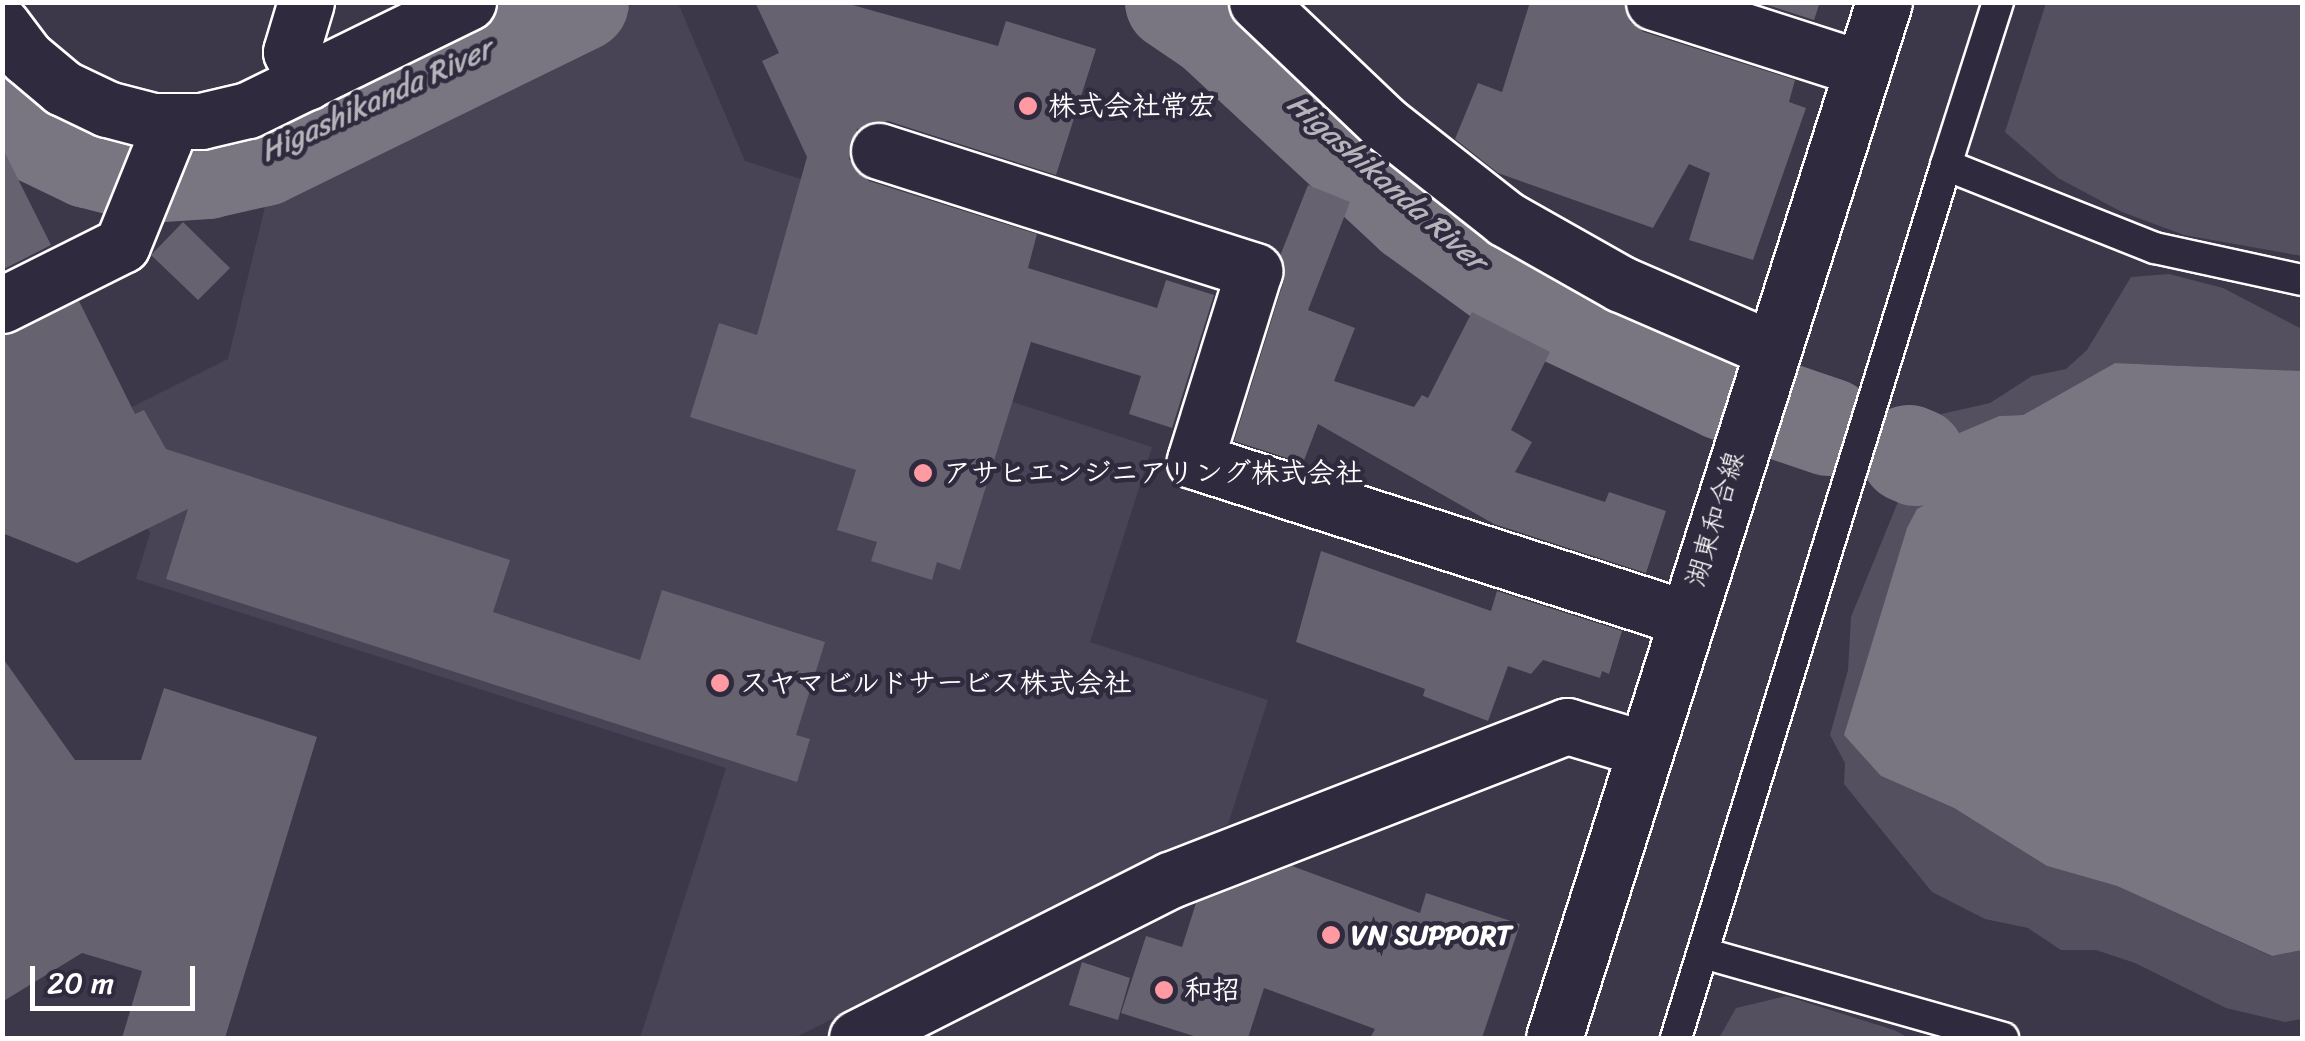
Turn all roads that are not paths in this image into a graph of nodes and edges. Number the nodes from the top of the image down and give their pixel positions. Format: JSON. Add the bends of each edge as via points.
{"nodes":[{"id":1,"x":306,"y":2,"type":"edge"},
{"id":2,"x":468,"y":2,"type":"edge"},
{"id":3,"x":1257,"y":2,"type":"edge"},
{"id":4,"x":1654,"y":2,"type":"edge"},
{"id":5,"x":1884,"y":2,"type":"edge"},
{"id":6,"x":1998,"y":2,"type":"edge"},
{"id":7,"x":2,"y":24,"type":"edge"},
{"id":8,"x":1863,"y":69,"type":"junction"},
{"id":9,"x":307,"y":82,"type":"junction"},
{"id":10,"x":164,"y":131,"type":"junction"},
{"id":11,"x":879,"y":151,"type":"dead end"},
{"id":12,"x":1946,"y":165,"type":"junction"},
{"id":13,"x":2302,"y":280,"type":"edge"},
{"id":14,"x":2,"y":305,"type":"edge"},
{"id":15,"x":1768,"y":357,"type":"junction"},
{"id":16,"x":1685,"y":618,"type":"junction"},
{"id":17,"x":1644,"y":750,"type":"junction"},
{"id":18,"x":1703,"y":952,"type":"junction"},
{"id":19,"x":1995,"y":1037,"type":"edge"},
{"id":20,"x":857,"y":1038,"type":"edge"},
{"id":21,"x":1554,"y":1038,"type":"edge"},
{"id":22,"x":1676,"y":1038,"type":"edge"}],
"edges":[{"from":1,"to":9,"type":"street","via":[[292,52]]},
{"from":2,"to":9,"type":"street"},
{"from":3,"to":15,"type":"street","via":[[1384,122],[1506,219]]},
{"from":4,"to":8,"type":"street"},
{"from":5,"to":8,"type":"street","name":"湖東和合線"},
{"from":6,"to":12,"type":"lane"},
{"from":7,"to":10,"type":"street","via":[[26,57],[63,88]]},
{"from":8,"to":15,"type":"street","name":"湖東和合線"},
{"from":9,"to":10,"type":"street","via":[[248,110]]},
{"from":10,"to":14,"type":"street","via":[[122,245]]},
{"from":11,"to":16,"type":"street","via":[[1254,271],[1195,461]]},
{"from":12,"to":13,"type":"lane","via":[[2155,248]]},
{"from":12,"to":18,"type":"lane"},
{"from":15,"to":16,"type":"street","name":"湖東和合線"},
{"from":16,"to":17,"type":"street","name":"湖東和合線"},
{"from":17,"to":20,"type":"street","via":[[1567,726],[1170,880]]},
{"from":17,"to":21,"type":"street","name":"湖東和合線"},
{"from":18,"to":19,"type":"lane"},
{"from":18,"to":22,"type":"lane"}]}
